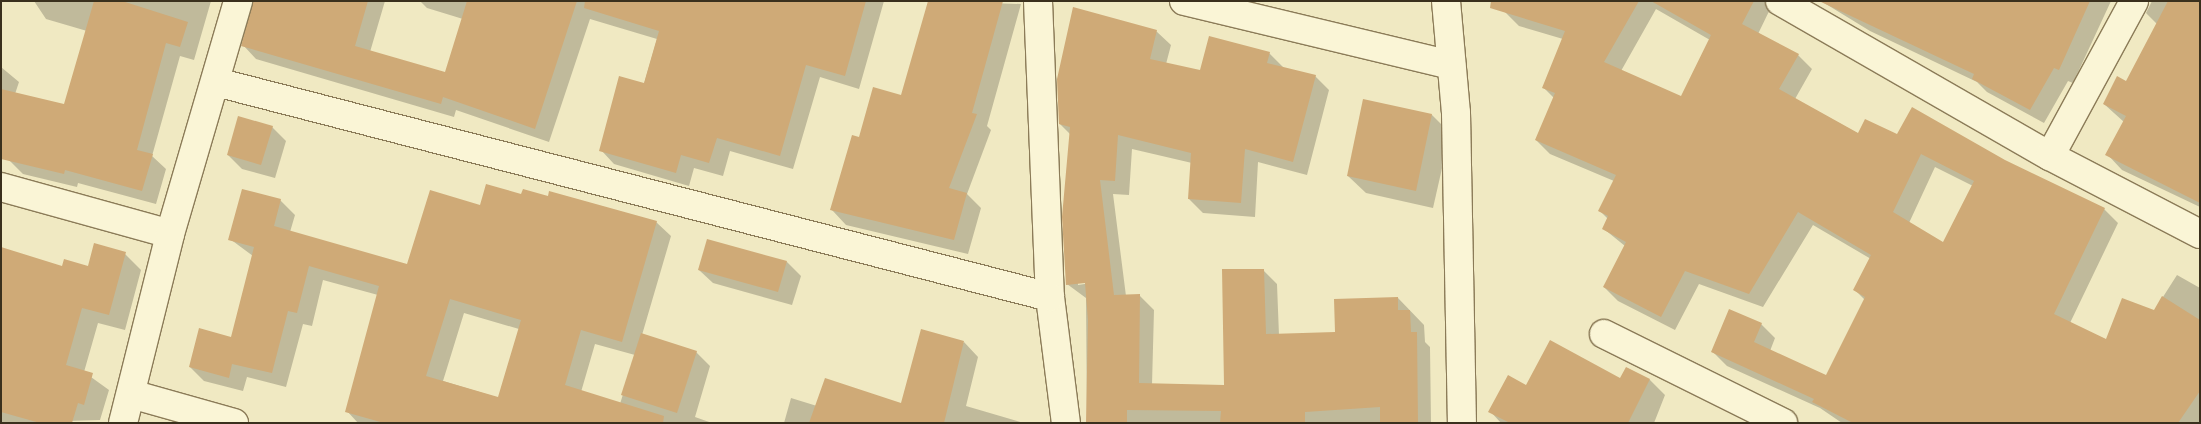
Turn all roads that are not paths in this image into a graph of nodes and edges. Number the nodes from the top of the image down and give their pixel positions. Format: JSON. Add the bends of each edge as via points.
{"nodes":[{"id":1,"x":238,"y":1,"type":"edge"},
{"id":2,"x":1038,"y":1,"type":"edge"},
{"id":3,"x":1184,"y":1,"type":"edge"},
{"id":4,"x":1446,"y":1,"type":"edge"},
{"id":5,"x":1780,"y":1,"type":"edge"},
{"id":6,"x":2134,"y":1,"type":"edge"},
{"id":7,"x":1452,"y":65,"type":"junction"},
{"id":8,"x":216,"y":82,"type":"junction"},
{"id":9,"x":2050,"y":156,"type":"junction"},
{"id":10,"x":1,"y":187,"type":"edge"},
{"id":11,"x":170,"y":234,"type":"junction"},
{"id":12,"x":2200,"y":234,"type":"edge"},
{"id":13,"x":1050,"y":297,"type":"junction"},
{"id":14,"x":1604,"y":334,"type":"dead end"},
{"id":15,"x":131,"y":394,"type":"junction"},
{"id":16,"x":123,"y":423,"type":"edge"},
{"id":17,"x":234,"y":423,"type":"edge"},
{"id":18,"x":1066,"y":423,"type":"edge"},
{"id":19,"x":1462,"y":423,"type":"edge"},
{"id":20,"x":1783,"y":423,"type":"edge"}],
"edges":[{"from":1,"to":8,"type":"street"},
{"from":2,"to":13,"type":"street"},
{"from":3,"to":7,"type":"street"},
{"from":4,"to":7,"type":"street"},
{"from":5,"to":9,"type":"street"},
{"from":6,"to":9,"type":"street"},
{"from":7,"to":19,"type":"street"},
{"from":8,"to":11,"type":"street"},
{"from":8,"to":13,"type":"street"},
{"from":9,"to":12,"type":"street"},
{"from":10,"to":11,"type":"street"},
{"from":11,"to":15,"type":"street"},
{"from":13,"to":18,"type":"street"},
{"from":14,"to":20,"type":"street"},
{"from":15,"to":16,"type":"street"},
{"from":15,"to":17,"type":"street"}]}
